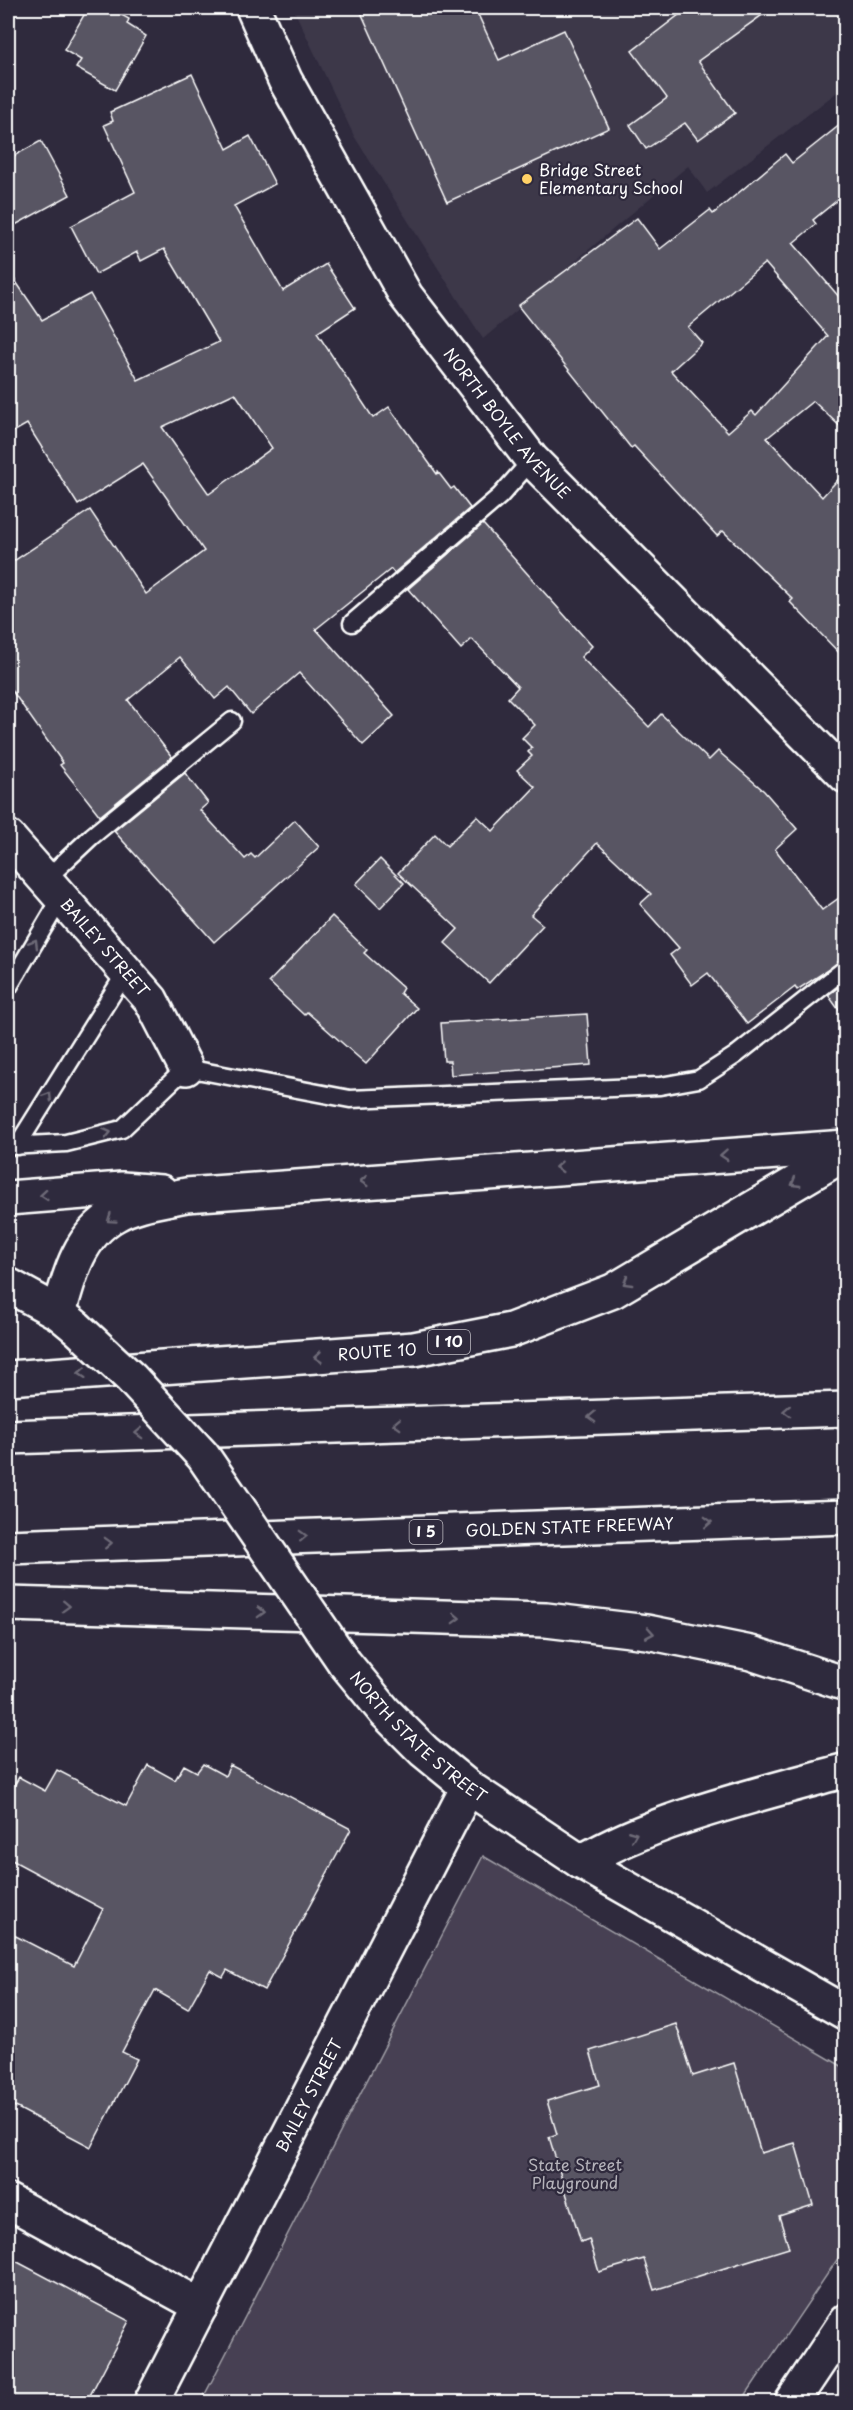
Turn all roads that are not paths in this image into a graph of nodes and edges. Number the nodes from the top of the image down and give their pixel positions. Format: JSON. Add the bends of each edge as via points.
{"nodes":[{"id":1,"x":253,"y":8,"type":"edge"},
{"id":2,"x":532,"y":460,"type":"junction"},
{"id":3,"x":352,"y":623,"type":"dead end"},
{"id":4,"x":232,"y":722,"type":"dead end"},
{"id":5,"x":846,"y":776,"type":"edge"},
{"id":6,"x":8,"y":837,"type":"edge"},
{"id":7,"x":53,"y":889,"type":"junction"},
{"id":8,"x":846,"y":968,"type":"edge"},
{"id":9,"x":126,"y":972,"type":"junction"},
{"id":10,"x":8,"y":988,"type":"edge"},
{"id":11,"x":186,"y":1068,"type":"junction"},
{"id":12,"x":12,"y":1146,"type":"edge"},
{"id":13,"x":846,"y":1147,"type":"edge"},
{"id":14,"x":846,"y":1153,"type":"edge"},
{"id":15,"x":186,"y":1195,"type":"junction"},
{"id":16,"x":8,"y":1198,"type":"edge"},
{"id":17,"x":8,"y":1285,"type":"edge"},
{"id":18,"x":67,"y":1320,"type":"junction"},
{"id":19,"x":8,"y":1378,"type":"edge"},
{"id":20,"x":846,"y":1409,"type":"edge"},
{"id":21,"x":8,"y":1437,"type":"edge"},
{"id":22,"x":846,"y":1517,"type":"edge"},
{"id":23,"x":8,"y":1547,"type":"edge"},
{"id":24,"x":8,"y":1604,"type":"edge"},
{"id":25,"x":846,"y":1684,"type":"edge"},
{"id":26,"x":846,"y":1770,"type":"edge"},
{"id":27,"x":468,"y":1787,"type":"junction"},
{"id":28,"x":581,"y":1862,"type":"junction"},
{"id":29,"x":846,"y":2013,"type":"edge"},
{"id":30,"x":8,"y":2201,"type":"edge"},
{"id":31,"x":201,"y":2306,"type":"junction"},
{"id":32,"x":846,"y":2321,"type":"edge"},
{"id":33,"x":151,"y":2403,"type":"edge"},
{"id":34,"x":792,"y":2403,"type":"edge"}],
"edges":[{"from":1,"to":2,"type":"main road","name":"NORTH BOYLE AVENUE","via":[[285,80],[406,296]]},
{"from":2,"to":3,"type":"lane","via":[[500,495]]},
{"from":2,"to":5,"type":"main road","name":"NORTH BOYLE AVENUE"},
{"from":4,"to":7,"type":"lane","via":[[93,836]]},
{"from":6,"to":7,"type":"main road","name":"BAILEY STREET"},
{"from":7,"to":9,"type":"main road","name":"BAILEY STREET"},
{"from":10,"to":7,"type":"lane","one_way":true},
{"from":8,"to":11,"type":"lane","via":[[736,1055],[699,1079],[660,1086],[350,1099]]},
{"from":9,"to":11,"type":"main road","name":"BAILEY STREET","via":[[151,1000]]},
{"from":12,"to":9,"type":"lane","one_way":true},
{"from":12,"to":11,"type":"lane","one_way":true,"via":[[66,1143],[122,1129]]},
{"from":13,"to":15,"type":"main road","one_way":true},
{"from":14,"to":19,"type":"main road","name":"ROUTE 10","number":"I 10","one_way":true,"via":[[613,1291],[511,1330],[414,1349]]},
{"from":15,"to":16,"type":"main road","one_way":true,"via":[[122,1189]]},
{"from":15,"to":18,"type":"main road","one_way":true,"via":[[114,1215],[85,1241],[69,1277]]},
{"from":17,"to":18,"type":"main road","name":"NORTH STATE STREET"},
{"from":18,"to":27,"type":"main road","name":"NORTH STATE STREET","bridge":true,"via":[[131,1378],[203,1456],[344,1662],[393,1720]]},
{"from":20,"to":21,"type":"main road","one_way":true},
{"from":23,"to":22,"type":"main road","name":"GOLDEN STATE FREEWAY","number":"I 5","one_way":true},
{"from":24,"to":25,"type":"main road","one_way":true,"via":[[546,1620],[647,1632],[751,1653]]},
{"from":28,"to":26,"type":"main road","one_way":true,"via":[[649,1829]]},
{"from":27,"to":28,"type":"main road","name":"NORTH STATE STREET"},
{"from":27,"to":31,"type":"main road","name":"BAILEY STREET"},
{"from":28,"to":29,"type":"main road","name":"NORTH STATE STREET"},
{"from":30,"to":31,"type":"main road"},
{"from":31,"to":33,"type":"main road","name":"BAILEY STREET"},
{"from":32,"to":34,"type":"main road"}]}
